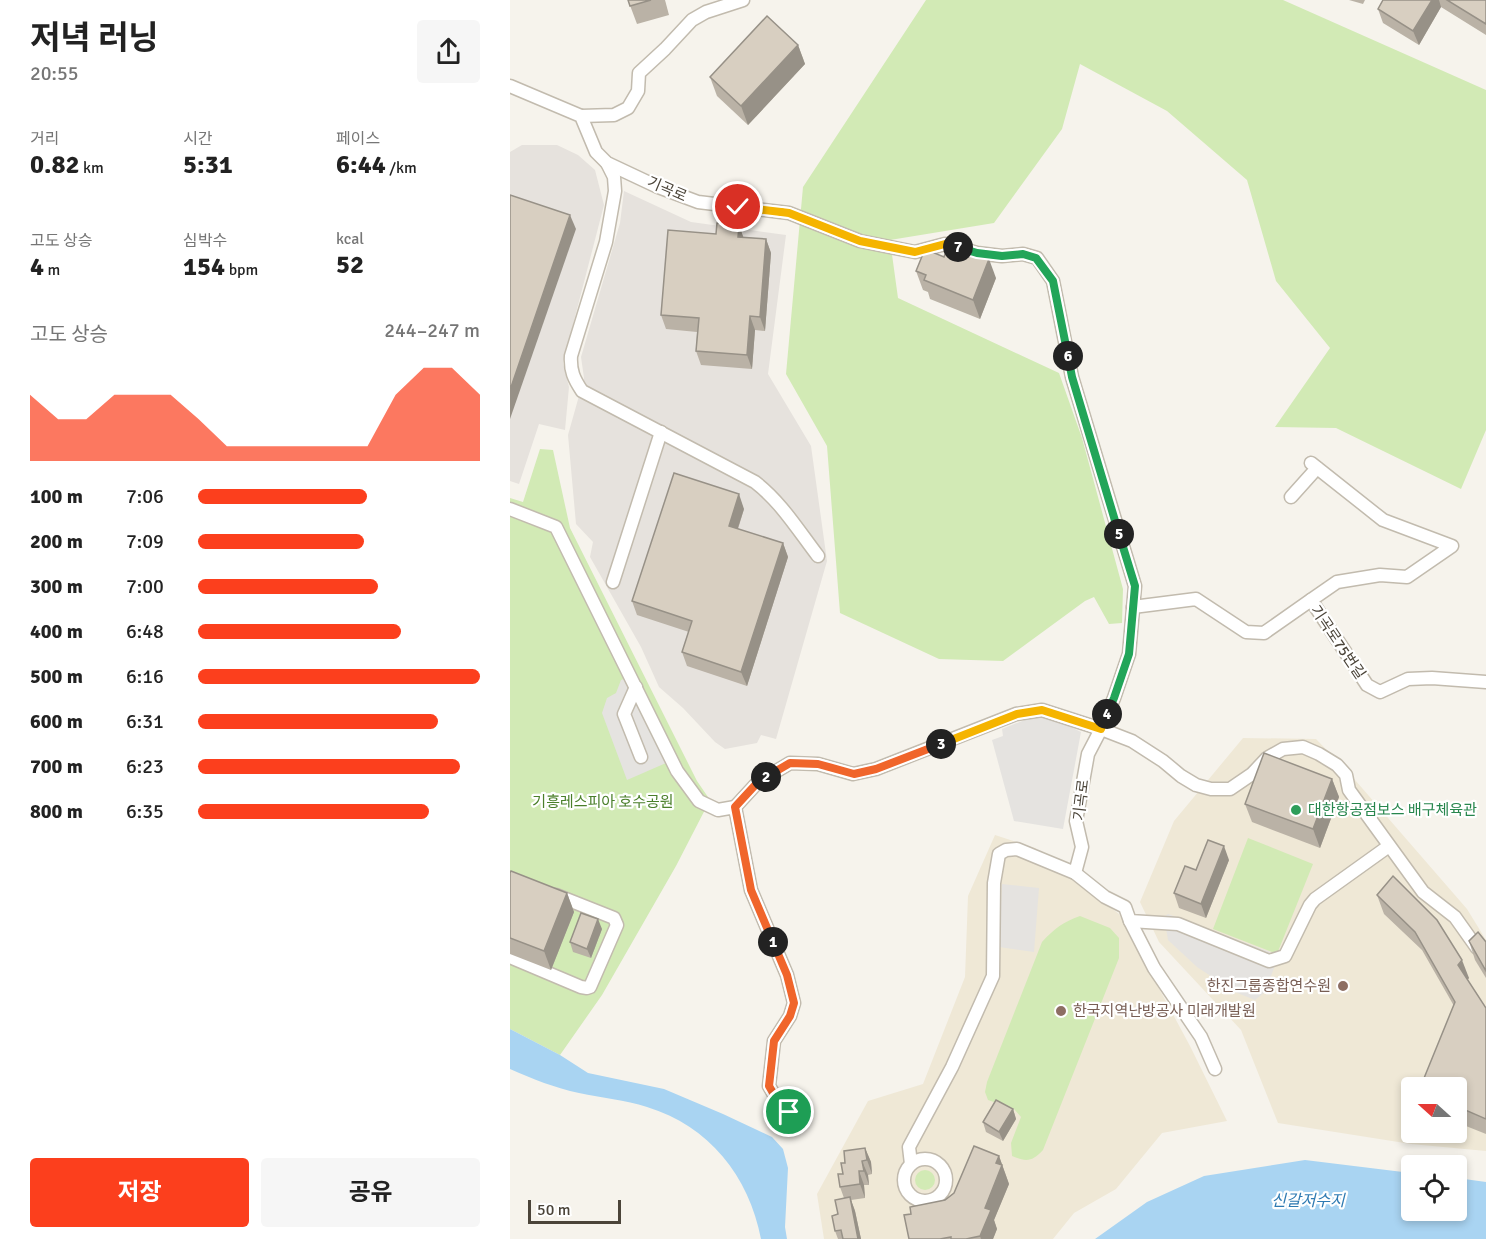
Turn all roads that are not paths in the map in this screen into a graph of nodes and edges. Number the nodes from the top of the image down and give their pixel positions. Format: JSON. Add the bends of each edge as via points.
{"nodes":[{"id":1,"x":743,"y":0,"type":"edge"},
{"id":2,"x":510,"y":86,"type":"edge"},
{"id":3,"x":581,"y":116,"type":"junction"},
{"id":4,"x":608,"y":163,"type":"junction"},
{"id":5,"x":661,"y":432,"type":"junction"},
{"id":6,"x":1291,"y":497,"type":"dead end"},
{"id":7,"x":510,"y":509,"type":"edge"},
{"id":8,"x":818,"y":556,"type":"dead end"},
{"id":9,"x":613,"y":582,"type":"dead end"},
{"id":10,"x":1311,"y":600,"type":"junction"},
{"id":11,"x":1133,"y":607,"type":"junction"},
{"id":12,"x":1486,"y":682,"type":"edge"},
{"id":13,"x":636,"y":687,"type":"junction"},
{"id":14,"x":1101,"y":729,"type":"junction"},
{"id":15,"x":641,"y":757,"type":"dead end"},
{"id":16,"x":735,"y":807,"type":"junction"},
{"id":17,"x":1389,"y":846,"type":"junction"},
{"id":18,"x":1074,"y":873,"type":"junction"},
{"id":19,"x":541,"y":890,"type":"edge"},
{"id":20,"x":1130,"y":921,"type":"junction"},
{"id":21,"x":1477,"y":948,"type":"edge"},
{"id":22,"x":510,"y":957,"type":"edge"},
{"id":23,"x":1215,"y":1069,"type":"dead end"},
{"id":24,"x":789,"y":1112,"type":"dead end"},
{"id":25,"x":911,"y":1164,"type":"dead end"}],
"edges":[{"from":1,"to":3,"type":"street","via":[[692,20],[639,73],[638,91],[628,108],[614,115]]},
{"from":2,"to":3,"type":"street"},
{"from":3,"to":4,"type":"street","name":"기곡로","via":[[596,152]]},
{"from":4,"to":5,"type":"street","via":[[615,191],[570,367],[582,391]]},
{"from":4,"to":11,"type":"street","name":"기곡로","via":[[698,202],[789,213],[860,241],[915,252],[945,244],[977,253],[1036,258],[1053,281],[1072,377],[1135,586]]},
{"from":5,"to":8,"type":"street","via":[[766,490]]},
{"from":5,"to":9,"type":"street"},
{"from":6,"to":10,"type":"street","via":[[1314,465],[1383,520],[1452,546],[1407,577],[1380,575],[1336,582]]},
{"from":7,"to":13,"type":"street","via":[[556,527]]},
{"from":10,"to":11,"type":"street","name":"기곡로75번길","via":[[1264,633],[1246,632],[1196,599]]},
{"from":10,"to":12,"type":"street","name":"기곡로75번길","via":[[1367,685],[1380,692],[1408,679]]},
{"from":11,"to":14,"type":"street","name":"기곡로","via":[[1129,654]]},
{"from":13,"to":15,"type":"street","via":[[624,714]]},
{"from":13,"to":16,"type":"street","via":[[677,771],[699,801],[718,810]]},
{"from":14,"to":16,"type":"street","via":[[1042,710],[1017,714],[854,774],[818,764],[790,763],[758,782]]},
{"from":14,"to":17,"type":"street","via":[[1132,741],[1181,776],[1212,789],[1230,789],[1283,749],[1311,750],[1346,775],[1349,790]]},
{"from":14,"to":18,"type":"street","name":"기곡로","via":[[1086,764],[1076,821],[1082,847]]},
{"from":16,"to":24,"type":"street","via":[[751,890],[787,975],[794,1003],[774,1041],[769,1086]]},
{"from":17,"to":20,"type":"street","via":[[1315,899],[1285,956],[1269,961],[1178,924]]},
{"from":17,"to":21,"type":"street","via":[[1436,909],[1455,917]]},
{"from":18,"to":20,"type":"street","via":[[1125,907]]},
{"from":18,"to":25,"type":"street","via":[[1017,849],[999,854],[994,884],[993,976],[952,1067],[909,1147]]},
{"from":19,"to":22,"type":"street","via":[[615,918],[616,925],[590,987],[581,987]]},
{"from":20,"to":23,"type":"street","via":[[1154,968],[1201,1037]]}]}
